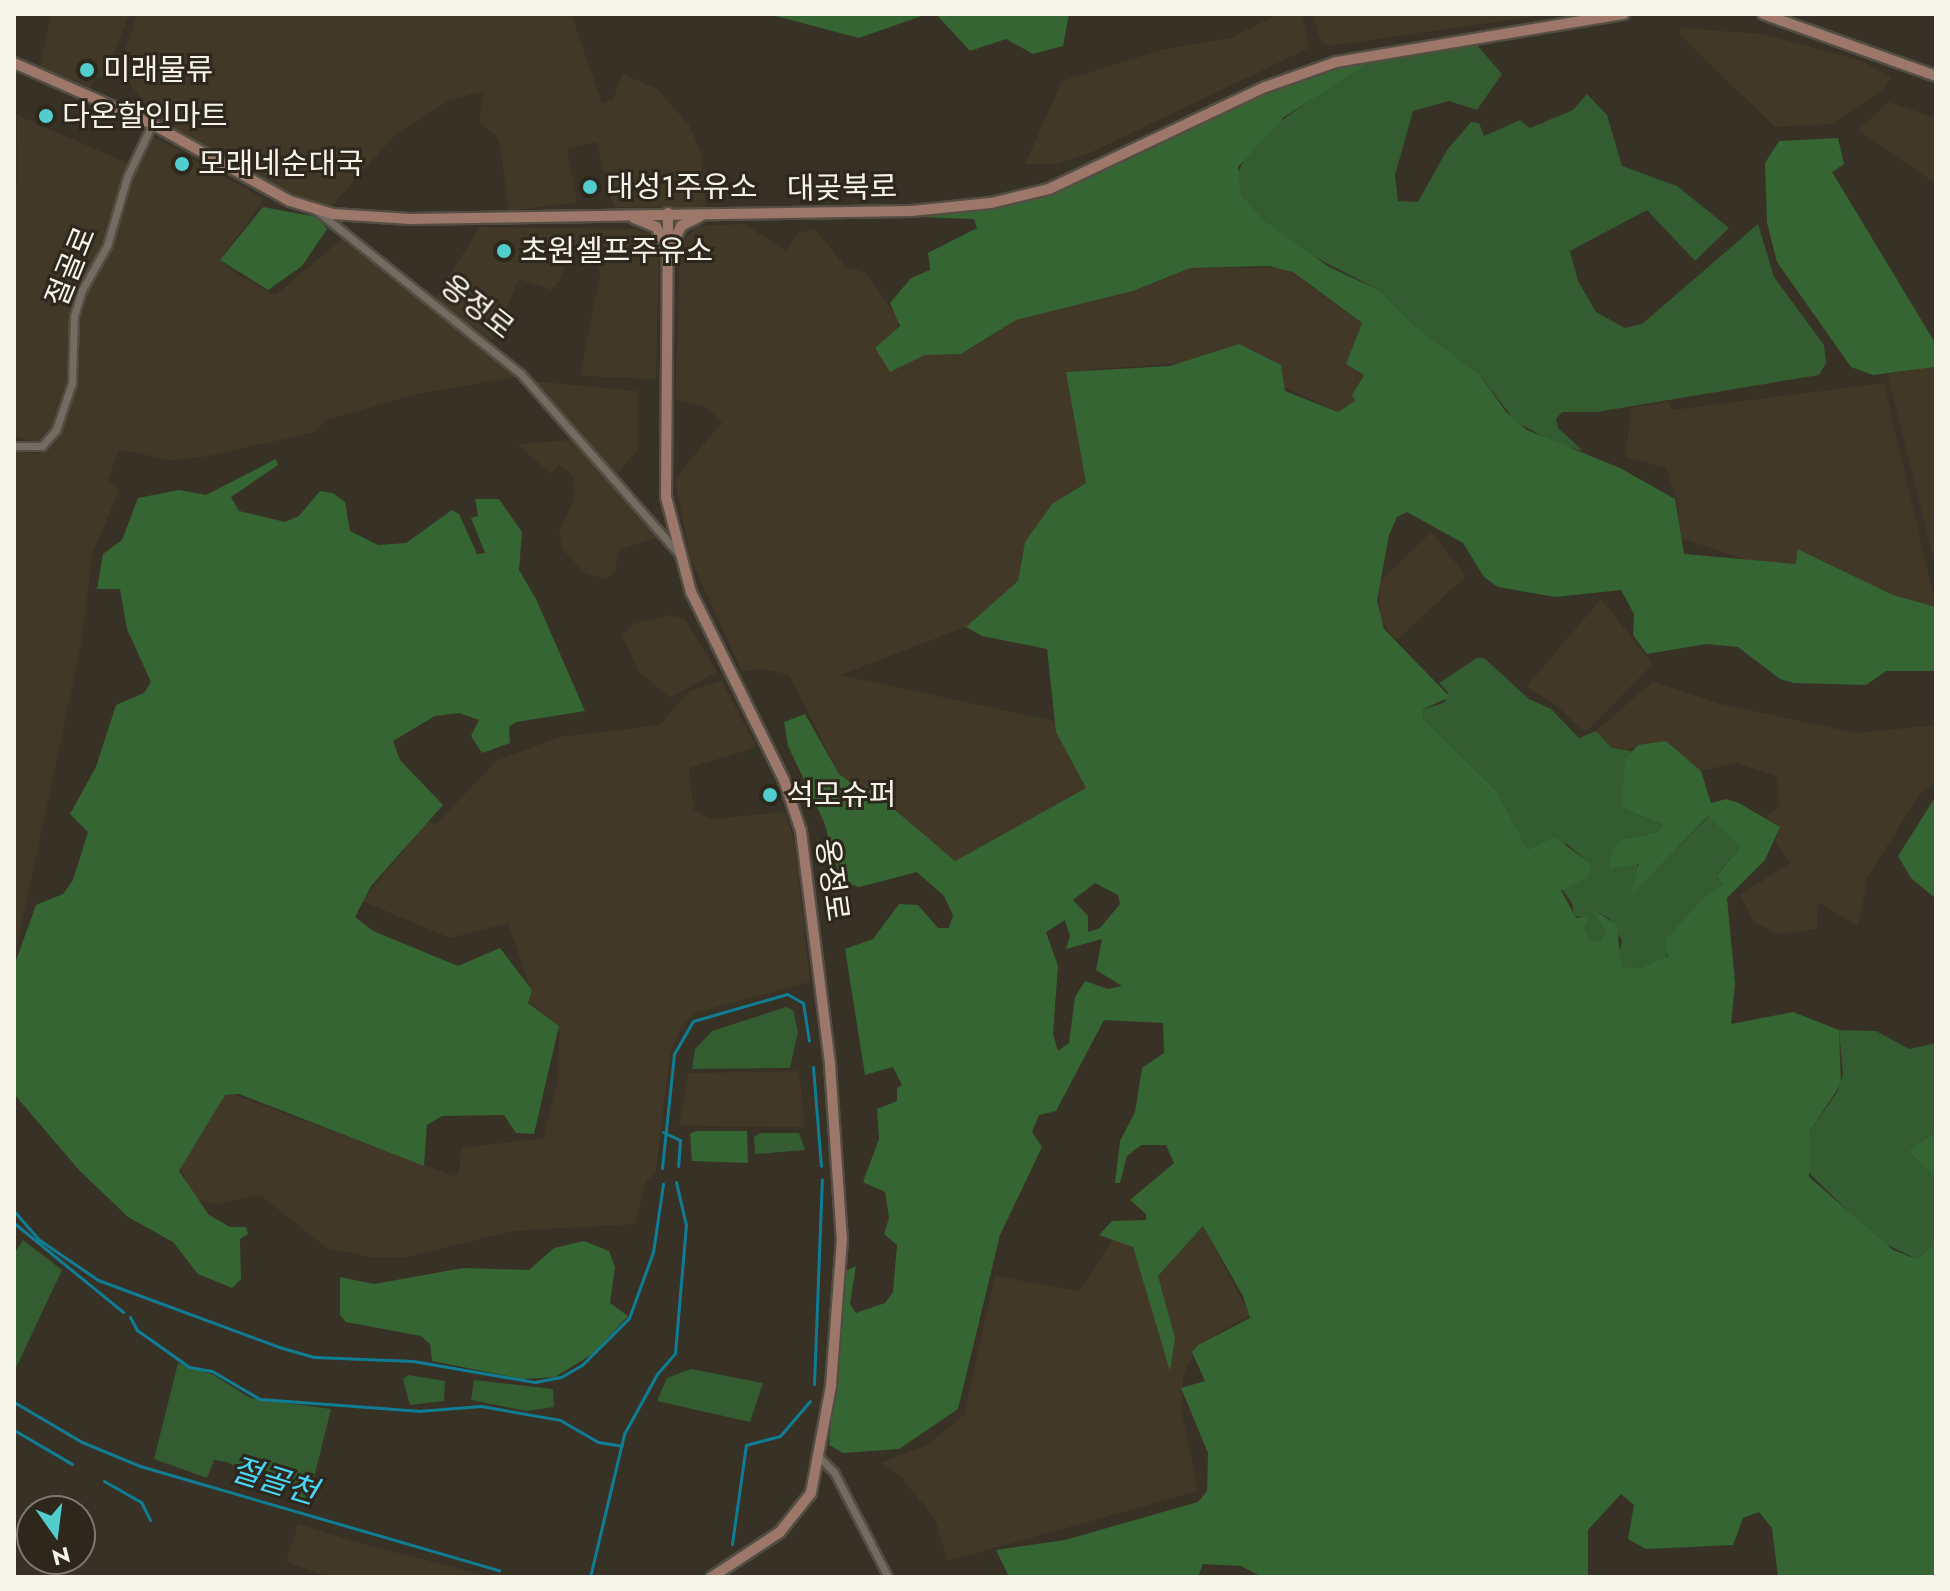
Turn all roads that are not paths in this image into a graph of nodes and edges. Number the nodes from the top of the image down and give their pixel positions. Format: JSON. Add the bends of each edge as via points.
{"nodes":[{"id":1,"x":1624,"y":14,"type":"edge"},
{"id":2,"x":1763,"y":14,"type":"edge"},
{"id":3,"x":14,"y":63,"type":"edge"},
{"id":4,"x":1936,"y":76,"type":"edge"},
{"id":5,"x":152,"y":124,"type":"junction"},
{"id":6,"x":315,"y":210,"type":"junction"},
{"id":7,"x":668,"y":213,"type":"junction"},
{"id":8,"x":707,"y":213,"type":"junction"},
{"id":9,"x":620,"y":214,"type":"junction"},
{"id":10,"x":668,"y":255,"type":"junction"},
{"id":11,"x":14,"y":446,"type":"edge"},
{"id":12,"x":680,"y":555,"type":"junction"},
{"id":13,"x":821,"y":1459,"type":"junction"},
{"id":14,"x":714,"y":1576,"type":"edge"},
{"id":15,"x":888,"y":1577,"type":"edge"}],
"edges":[{"from":1,"to":8,"type":"street","name":"대곶북로","via":[[1336,62],[1265,87],[1084,175],[991,203],[911,211]]},
{"from":2,"to":4,"type":"street"},
{"from":3,"to":5,"type":"street","name":"대곶북로"},
{"from":5,"to":6,"type":"street","name":"대곶북로","via":[[262,187]]},
{"from":5,"to":11,"type":"street","name":"절골로","via":[[127,177],[107,246],[78,303],[72,383],[56,430],[42,446]]},
{"from":6,"to":9,"type":"street","name":"대곶북로","via":[[410,219]]},
{"from":6,"to":12,"type":"street","name":"옹정로","via":[[521,374]]},
{"from":7,"to":8,"type":"street","name":"대곶북로"},
{"from":7,"to":9,"type":"street","name":"대곶북로"},
{"from":7,"to":10,"type":"street"},
{"from":8,"to":10,"type":"street","via":[[681,226]]},
{"from":9,"to":10,"type":"street","via":[[656,227]]},
{"from":10,"to":12,"type":"street","via":[[664,469]]},
{"from":12,"to":13,"type":"street","name":"옹정로","via":[[704,622],[784,780],[807,864],[830,1065],[842,1239]]},
{"from":13,"to":14,"type":"street","name":"옹정로","via":[[811,1493],[792,1521]]},
{"from":13,"to":15,"type":"street","via":[[834,1472]]}]}
